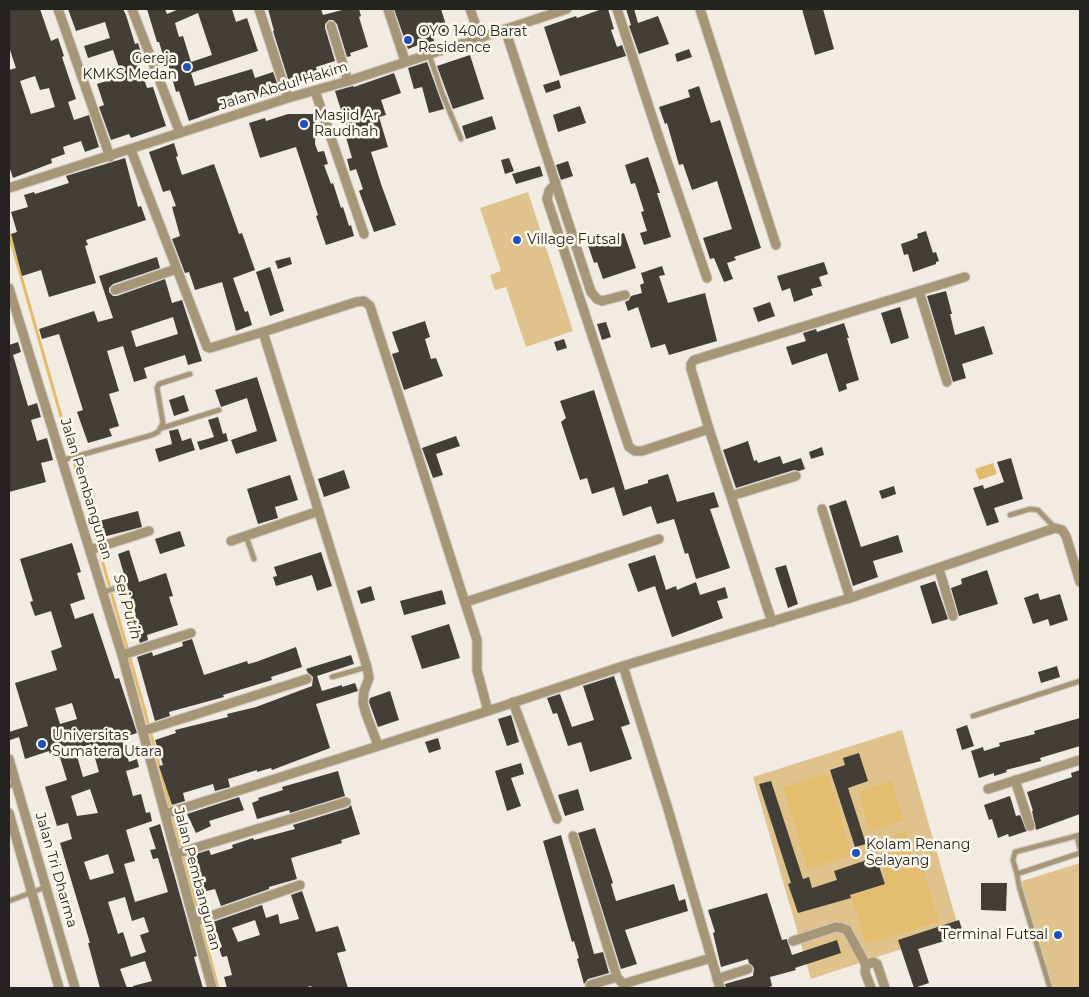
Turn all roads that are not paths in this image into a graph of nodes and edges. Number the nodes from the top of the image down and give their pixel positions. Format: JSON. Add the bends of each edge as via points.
{"nodes":[{"id":1,"x":58,"y":9,"type":"edge"},
{"id":2,"x":132,"y":9,"type":"edge"},
{"id":3,"x":259,"y":9,"type":"edge"},
{"id":4,"x":388,"y":9,"type":"edge"},
{"id":5,"x":470,"y":9,"type":"edge"},
{"id":6,"x":567,"y":9,"type":"edge"},
{"id":7,"x":617,"y":9,"type":"edge"},
{"id":8,"x":700,"y":9,"type":"edge"},
{"id":9,"x":539,"y":13,"type":"edge"},
{"id":10,"x":331,"y":26,"type":"dead end"},
{"id":11,"x":505,"y":29,"type":"junction"},
{"id":12,"x":480,"y":37,"type":"junction"},
{"id":13,"x":429,"y":53,"type":"junction"},
{"id":14,"x":405,"y":61,"type":"junction"},
{"id":15,"x":348,"y":81,"type":"junction"},
{"id":16,"x":315,"y":91,"type":"junction"},
{"id":17,"x":288,"y":98,"type":"junction"},
{"id":18,"x":180,"y":133,"type":"junction"},
{"id":19,"x":461,"y":139,"type":"dead end"},
{"id":20,"x":131,"y":150,"type":"junction"},
{"id":21,"x":110,"y":157,"type":"junction"},
{"id":22,"x":556,"y":183,"type":"junction"},
{"id":23,"x":9,"y":188,"type":"edge"},
{"id":24,"x":364,"y":234,"type":"dead end"},
{"id":25,"x":776,"y":245,"type":"dead end"},
{"id":26,"x":176,"y":269,"type":"junction"},
{"id":27,"x":965,"y":276,"type":"dead end"},
{"id":28,"x":707,"y":278,"type":"dead end"},
{"id":29,"x":9,"y":288,"type":"edge"},
{"id":30,"x":115,"y":290,"type":"dead end"},
{"id":31,"x":919,"y":291,"type":"junction"},
{"id":32,"x":625,"y":295,"type":"dead end"},
{"id":33,"x":263,"y":332,"type":"junction"},
{"id":34,"x":190,"y":374,"type":"dead end"},
{"id":35,"x":946,"y":382,"type":"dead end"},
{"id":36,"x":219,"y":410,"type":"dead end"},
{"id":37,"x":162,"y":428,"type":"junction"},
{"id":38,"x":709,"y":429,"type":"junction"},
{"id":39,"x":69,"y":458,"type":"junction"},
{"id":40,"x":796,"y":476,"type":"dead end"},
{"id":41,"x":731,"y":496,"type":"junction"},
{"id":42,"x":822,"y":509,"type":"dead end"},
{"id":43,"x":319,"y":511,"type":"junction"},
{"id":44,"x":1010,"y":515,"type":"dead end"},
{"id":45,"x":1054,"y":528,"type":"junction"},
{"id":46,"x":149,"y":530,"type":"dead end"},
{"id":47,"x":246,"y":536,"type":"junction"},
{"id":48,"x":659,"y":540,"type":"dead end"},
{"id":49,"x":231,"y":541,"type":"dead end"},
{"id":50,"x":92,"y":550,"type":"junction"},
{"id":51,"x":254,"y":560,"type":"dead end"},
{"id":52,"x":939,"y":569,"type":"junction"},
{"id":53,"x":1080,"y":582,"type":"edge"},
{"id":54,"x":850,"y":598,"type":"junction"},
{"id":55,"x":466,"y":602,"type":"junction"},
{"id":56,"x":953,"y":616,"type":"dead end"},
{"id":57,"x":772,"y":622,"type":"junction"},
{"id":58,"x":191,"y":633,"type":"dead end"},
{"id":59,"x":125,"y":654,"type":"junction"},
{"id":60,"x":623,"y":666,"type":"junction"},
{"id":61,"x":367,"y":667,"type":"junction"},
{"id":62,"x":332,"y":677,"type":"dead end"},
{"id":63,"x":307,"y":679,"type":"dead end"},
{"id":64,"x":1080,"y":682,"type":"edge"},
{"id":65,"x":513,"y":702,"type":"junction"},
{"id":66,"x":488,"y":711,"type":"junction"},
{"id":67,"x":973,"y":716,"type":"dead end"},
{"id":68,"x":147,"y":730,"type":"junction"},
{"id":69,"x":378,"y":745,"type":"junction"},
{"id":70,"x":9,"y":759,"type":"edge"},
{"id":71,"x":1080,"y":760,"type":"edge"},
{"id":72,"x":1015,"y":780,"type":"junction"},
{"id":73,"x":12,"y":784,"type":"edge"},
{"id":74,"x":988,"y":789,"type":"dead end"},
{"id":75,"x":346,"y":802,"type":"dead end"},
{"id":76,"x":9,"y":813,"type":"edge"},
{"id":77,"x":170,"y":813,"type":"junction"},
{"id":78,"x":557,"y":819,"type":"dead end"},
{"id":79,"x":1030,"y":826,"type":"dead end"},
{"id":80,"x":574,"y":836,"type":"dead end"},
{"id":81,"x":1078,"y":836,"type":"edge"},
{"id":82,"x":1080,"y":849,"type":"edge"},
{"id":83,"x":179,"y":853,"type":"junction"},
{"id":84,"x":1080,"y":853,"type":"edge"},
{"id":85,"x":1018,"y":874,"type":"junction"},
{"id":86,"x":300,"y":885,"type":"dead end"},
{"id":87,"x":46,"y":886,"type":"junction"},
{"id":88,"x":32,"y":892,"type":"junction"},
{"id":89,"x":9,"y":901,"type":"edge"},
{"id":90,"x":197,"y":921,"type":"junction"},
{"id":91,"x":793,"y":940,"type":"dead end"},
{"id":92,"x":711,"y":958,"type":"junction"},
{"id":93,"x":866,"y":965,"type":"junction"},
{"id":94,"x":748,"y":969,"type":"dead end"},
{"id":95,"x":621,"y":983,"type":"edge"},
{"id":96,"x":719,"y":984,"type":"edge"},
{"id":97,"x":590,"y":985,"type":"dead end"},
{"id":98,"x":59,"y":988,"type":"edge"},
{"id":99,"x":75,"y":988,"type":"edge"},
{"id":100,"x":212,"y":988,"type":"edge"},
{"id":101,"x":871,"y":988,"type":"edge"},
{"id":102,"x":885,"y":988,"type":"edge"},
{"id":103,"x":1050,"y":988,"type":"edge"}],
"edges":[{"from":1,"to":21,"type":"street"},
{"from":2,"to":18,"type":"street"},
{"from":3,"to":17,"type":"street"},
{"from":4,"to":14,"type":"street"},
{"from":5,"to":12,"type":"street"},
{"from":6,"to":9,"type":"street","name":"Jalan Abdul Hakim"},
{"from":7,"to":28,"type":"street"},
{"from":8,"to":25,"type":"street"},
{"from":9,"to":11,"type":"street","name":"Jalan Abdul Hakim"},
{"from":10,"to":15,"type":"street"},
{"from":11,"to":12,"type":"street","name":"Jalan Abdul Hakim"},
{"from":11,"to":22,"type":"street"},
{"from":12,"to":13,"type":"street","name":"Jalan Abdul Hakim"},
{"from":13,"to":14,"type":"street","name":"Jalan Abdul Hakim"},
{"from":13,"to":19,"type":"lane"},
{"from":14,"to":15,"type":"street","name":"Jalan Abdul Hakim"},
{"from":15,"to":16,"type":"street","name":"Jalan Abdul Hakim"},
{"from":16,"to":17,"type":"street","name":"Jalan Abdul Hakim"},
{"from":16,"to":24,"type":"street"},
{"from":17,"to":18,"type":"street","name":"Jalan Abdul Hakim"},
{"from":18,"to":20,"type":"street","name":"Jalan Abdul Hakim"},
{"from":20,"to":21,"type":"street","name":"Jalan Abdul Hakim"},
{"from":20,"to":26,"type":"street"},
{"from":21,"to":23,"type":"street","name":"Jalan Abdul Hakim"},
{"from":22,"to":32,"type":"street","via":[[591,292],[602,301]]},
{"from":22,"to":38,"type":"street","via":[[549,191],[548,199],[629,447],[642,451]]},
{"from":26,"to":30,"type":"street"},
{"from":26,"to":33,"type":"street","via":[[207,347]]},
{"from":27,"to":31,"type":"street"},
{"from":29,"to":39,"type":"street","name":"Jalan Pembangunan"},
{"from":31,"to":35,"type":"street"},
{"from":31,"to":38,"type":"street","via":[[694,360],[691,369]]},
{"from":33,"to":43,"type":"street"},
{"from":33,"to":55,"type":"street","via":[[356,302],[364,301],[370,306]]},
{"from":34,"to":37,"type":"lane","via":[[159,384],[156,388]]},
{"from":36,"to":37,"type":"lane"},
{"from":37,"to":39,"type":"lane","via":[[152,435]]},
{"from":38,"to":41,"type":"street"},
{"from":39,"to":50,"type":"street","name":"Jalan Pembangunan"},
{"from":40,"to":41,"type":"street"},
{"from":41,"to":57,"type":"street"},
{"from":42,"to":54,"type":"street"},
{"from":43,"to":47,"type":"street"},
{"from":43,"to":61,"type":"street"},
{"from":44,"to":45,"type":"lane","via":[[1038,510]]},
{"from":45,"to":52,"type":"street"},
{"from":45,"to":53,"type":"street","via":[[1062,530],[1066,536]]},
{"from":46,"to":50,"type":"street"},
{"from":47,"to":49,"type":"street"},
{"from":47,"to":51,"type":"lane"},
{"from":48,"to":55,"type":"street"},
{"from":50,"to":59,"type":"street","name":"Jalan Pembangunan","via":[[109,590]]},
{"from":52,"to":54,"type":"street"},
{"from":52,"to":56,"type":"street"},
{"from":54,"to":57,"type":"street"},
{"from":55,"to":66,"type":"street","via":[[478,643],[477,670]]},
{"from":57,"to":60,"type":"street"},
{"from":58,"to":59,"type":"street"},
{"from":59,"to":68,"type":"street","name":"Jalan Pembangunan"},
{"from":60,"to":65,"type":"street"},
{"from":60,"to":92,"type":"street"},
{"from":61,"to":62,"type":"lane"},
{"from":61,"to":69,"type":"street","via":[[369,678],[363,703]]},
{"from":63,"to":68,"type":"street"},
{"from":64,"to":67,"type":"lane"},
{"from":65,"to":66,"type":"street"},
{"from":65,"to":78,"type":"street"},
{"from":66,"to":69,"type":"street"},
{"from":68,"to":77,"type":"street","name":"Jalan Pembangunan"},
{"from":69,"to":77,"type":"street"},
{"from":70,"to":73,"type":"street","name":"Jalan Tri Dharma"},
{"from":71,"to":72,"type":"street"},
{"from":72,"to":74,"type":"street"},
{"from":72,"to":79,"type":"street"},
{"from":73,"to":87,"type":"street","name":"Jalan Tri Dharma"},
{"from":75,"to":83,"type":"street"},
{"from":76,"to":88,"type":"street"},
{"from":77,"to":83,"type":"street","name":"Jalan Pembangunan"},
{"from":80,"to":95,"type":"street"},
{"from":81,"to":82,"type":"lane"},
{"from":81,"to":85,"type":"lane","via":[[1015,852],[1012,860]]},
{"from":83,"to":90,"type":"street","name":"Jalan Pembangunan"},
{"from":84,"to":85,"type":"lane"},
{"from":85,"to":103,"type":"lane"},
{"from":86,"to":90,"type":"street"},
{"from":87,"to":88,"type":"lane"},
{"from":87,"to":99,"type":"street","name":"Jalan Tri Dharma"},
{"from":88,"to":89,"type":"lane"},
{"from":88,"to":98,"type":"street"},
{"from":90,"to":100,"type":"street","name":"Jalan Pembangunan"},
{"from":91,"to":93,"type":"street","via":[[842,928],[847,930]]},
{"from":92,"to":95,"type":"street"},
{"from":92,"to":96,"type":"street"},
{"from":93,"to":101,"type":"street"},
{"from":93,"to":102,"type":"street","via":[[877,964]]},
{"from":94,"to":96,"type":"street"},
{"from":95,"to":97,"type":"street"}]}
